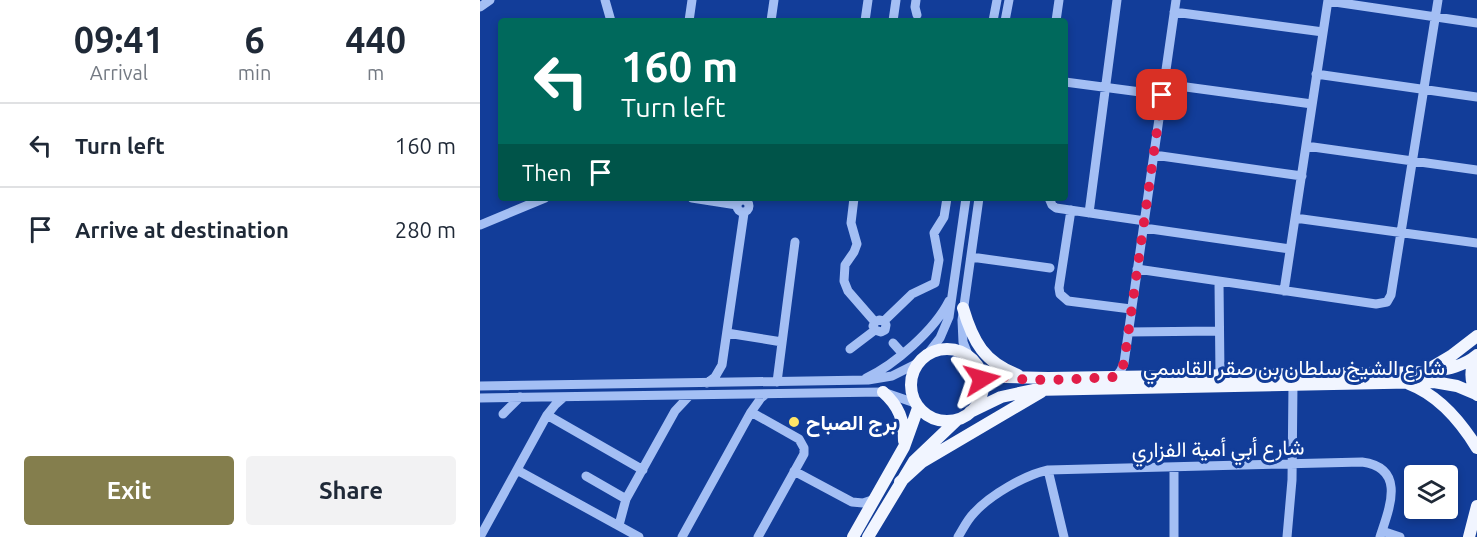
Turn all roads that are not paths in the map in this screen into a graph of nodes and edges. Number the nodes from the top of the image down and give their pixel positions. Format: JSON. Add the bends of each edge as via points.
{"nodes":[{"id":1,"x":490,"y":0,"type":"edge"},
{"id":2,"x":605,"y":0,"type":"edge"},
{"id":3,"x":692,"y":0,"type":"edge"},
{"id":4,"x":774,"y":0,"type":"edge"},
{"id":5,"x":868,"y":0,"type":"edge"},
{"id":6,"x":896,"y":0,"type":"edge"},
{"id":7,"x":916,"y":0,"type":"edge"},
{"id":8,"x":997,"y":0,"type":"edge"},
{"id":9,"x":1008,"y":0,"type":"edge"},
{"id":10,"x":1059,"y":0,"type":"edge"},
{"id":11,"x":1117,"y":0,"type":"edge"},
{"id":12,"x":1176,"y":0,"type":"edge"},
{"id":13,"x":1328,"y":0,"type":"edge"},
{"id":14,"x":1438,"y":0,"type":"edge"},
{"id":15,"x":480,"y":7,"type":"edge"},
{"id":16,"x":1174,"y":12,"type":"junction"},
{"id":17,"x":917,"y":15,"type":"dead end"},
{"id":18,"x":1436,"y":17,"type":"junction"},
{"id":19,"x":610,"y":18,"type":"edge"},
{"id":20,"x":689,"y":18,"type":"edge"},
{"id":21,"x":771,"y":18,"type":"edge"},
{"id":22,"x":865,"y":18,"type":"edge"},
{"id":23,"x":893,"y":18,"type":"edge"},
{"id":24,"x":994,"y":18,"type":"edge"},
{"id":25,"x":1005,"y":18,"type":"edge"},
{"id":26,"x":1056,"y":18,"type":"edge"},
{"id":27,"x":1477,"y":23,"type":"edge"},
{"id":28,"x":1323,"y":32,"type":"junction"},
{"id":29,"x":1316,"y":74,"type":"junction"},
{"id":30,"x":1068,"y":82,"type":"edge"},
{"id":31,"x":1164,"y":84,"type":"junction"},
{"id":32,"x":1105,"y":88,"type":"junction"},
{"id":33,"x":1424,"y":89,"type":"junction"},
{"id":34,"x":1162,"y":95,"type":"junction"},
{"id":35,"x":1477,"y":97,"type":"edge"},
{"id":36,"x":1312,"y":104,"type":"junction"},
{"id":37,"x":1306,"y":146,"type":"junction"},
{"id":38,"x":1154,"y":155,"type":"junction"},
{"id":39,"x":1413,"y":161,"type":"junction"},
{"id":40,"x":1477,"y":170,"type":"edge"},
{"id":41,"x":1302,"y":176,"type":"junction"},
{"id":42,"x":538,"y":201,"type":"edge"},
{"id":43,"x":718,"y":201,"type":"edge"},
{"id":44,"x":854,"y":201,"type":"edge"},
{"id":45,"x":947,"y":201,"type":"edge"},
{"id":46,"x":966,"y":201,"type":"edge"},
{"id":47,"x":979,"y":201,"type":"edge"},
{"id":48,"x":1050,"y":201,"type":"edge"},
{"id":49,"x":743,"y":204,"type":"edge"},
{"id":50,"x":1071,"y":210,"type":"junction"},
{"id":51,"x":1089,"y":213,"type":"junction"},
{"id":52,"x":1295,"y":218,"type":"junction"},
{"id":53,"x":1144,"y":224,"type":"junction"},
{"id":54,"x":480,"y":225,"type":"edge"},
{"id":55,"x":1402,"y":233,"type":"junction"},
{"id":56,"x":795,"y":242,"type":"dead end"},
{"id":57,"x":1477,"y":243,"type":"edge"},
{"id":58,"x":1290,"y":249,"type":"junction"},
{"id":59,"x":971,"y":257,"type":"junction"},
{"id":60,"x":1050,"y":268,"type":"dead end"},
{"id":61,"x":1137,"y":269,"type":"junction"},
{"id":62,"x":1219,"y":282,"type":"junction"},
{"id":63,"x":1284,"y":291,"type":"junction"},
{"id":64,"x":952,"y":293,"type":"junction"},
{"id":65,"x":963,"y":308,"type":"junction"},
{"id":66,"x":1131,"y":309,"type":"junction"},
{"id":67,"x":881,"y":328,"type":"junction"},
{"id":68,"x":931,"y":328,"type":"junction"},
{"id":69,"x":1220,"y":331,"type":"junction"},
{"id":70,"x":1128,"y":332,"type":"junction"},
{"id":71,"x":727,"y":333,"type":"junction"},
{"id":72,"x":1477,"y":336,"type":"edge"},
{"id":73,"x":940,"y":339,"type":"junction"},
{"id":74,"x":782,"y":342,"type":"junction"},
{"id":75,"x":893,"y":343,"type":"dead end"},
{"id":76,"x":850,"y":349,"type":"dead end"},
{"id":77,"x":902,"y":353,"type":"junction"},
{"id":78,"x":1477,"y":355,"type":"edge"},
{"id":79,"x":969,"y":357,"type":"junction"},
{"id":80,"x":923,"y":359,"type":"junction"},
{"id":81,"x":892,"y":362,"type":"junction"},
{"id":82,"x":1124,"y":363,"type":"junction"},
{"id":83,"x":722,"y":365,"type":"junction"},
{"id":84,"x":979,"y":370,"type":"junction"},
{"id":85,"x":1420,"y":372,"type":"junction"},
{"id":86,"x":900,"y":373,"type":"junction"},
{"id":87,"x":1220,"y":375,"type":"junction"},
{"id":88,"x":1116,"y":377,"type":"junction"},
{"id":89,"x":1131,"y":377,"type":"junction"},
{"id":90,"x":1028,"y":378,"type":"junction"},
{"id":91,"x":860,"y":380,"type":"junction"},
{"id":92,"x":731,"y":382,"type":"junction"},
{"id":93,"x":777,"y":382,"type":"junction"},
{"id":94,"x":662,"y":383,"type":"junction"},
{"id":95,"x":707,"y":383,"type":"junction"},
{"id":96,"x":1405,"y":383,"type":"junction"},
{"id":97,"x":1293,"y":384,"type":"junction"},
{"id":98,"x":481,"y":386,"type":"edge"},
{"id":99,"x":1046,"y":390,"type":"junction"},
{"id":100,"x":882,"y":392,"type":"junction"},
{"id":101,"x":766,"y":393,"type":"junction"},
{"id":102,"x":743,"y":394,"type":"junction"},
{"id":103,"x":664,"y":395,"type":"junction"},
{"id":104,"x":690,"y":395,"type":"junction"},
{"id":105,"x":1477,"y":395,"type":"edge"},
{"id":106,"x":631,"y":396,"type":"junction"},
{"id":107,"x":519,"y":397,"type":"junction"},
{"id":108,"x":542,"y":397,"type":"junction"},
{"id":109,"x":480,"y":398,"type":"edge"},
{"id":110,"x":564,"y":398,"type":"junction"},
{"id":111,"x":917,"y":405,"type":"junction"},
{"id":112,"x":751,"y":412,"type":"junction"},
{"id":113,"x":970,"y":412,"type":"junction"},
{"id":114,"x":502,"y":414,"type":"dead end"},
{"id":115,"x":547,"y":415,"type":"junction"},
{"id":116,"x":672,"y":418,"type":"junction"},
{"id":117,"x":957,"y":420,"type":"junction"},
{"id":118,"x":904,"y":447,"type":"junction"},
{"id":119,"x":1477,"y":448,"type":"edge"},
{"id":120,"x":1293,"y":465,"type":"junction"},
{"id":121,"x":1174,"y":466,"type":"junction"},
{"id":122,"x":517,"y":470,"type":"junction"},
{"id":123,"x":643,"y":470,"type":"junction"},
{"id":124,"x":1048,"y":470,"type":"junction"},
{"id":125,"x":794,"y":471,"type":"junction"},
{"id":126,"x":586,"y":476,"type":"dead end"},
{"id":127,"x":900,"y":482,"type":"junction"},
{"id":128,"x":626,"y":499,"type":"junction"},
{"id":129,"x":875,"y":499,"type":"junction"},
{"id":130,"x":852,"y":502,"type":"junction"},
{"id":131,"x":1477,"y":506,"type":"edge"},
{"id":132,"x":861,"y":523,"type":"junction"},
{"id":133,"x":619,"y":525,"type":"junction"},
{"id":134,"x":1381,"y":534,"type":"edge"},
{"id":135,"x":480,"y":537,"type":"edge"},
{"id":136,"x":639,"y":537,"type":"edge"},
{"id":137,"x":682,"y":537,"type":"edge"},
{"id":138,"x":758,"y":537,"type":"edge"},
{"id":139,"x":854,"y":537,"type":"edge"},
{"id":140,"x":868,"y":537,"type":"edge"},
{"id":141,"x":958,"y":537,"type":"edge"},
{"id":142,"x":1064,"y":537,"type":"edge"},
{"id":143,"x":1174,"y":537,"type":"edge"},
{"id":144,"x":1287,"y":537,"type":"edge"},
{"id":145,"x":1400,"y":537,"type":"edge"},
{"id":146,"x":1469,"y":537,"type":"edge"}],
"edges":[{"from":1,"to":15,"type":"street"},
{"from":2,"to":19,"type":"street"},
{"from":3,"to":20,"type":"street"},
{"from":4,"to":21,"type":"street"},
{"from":5,"to":22,"type":"street"},
{"from":6,"to":23,"type":"street"},
{"from":7,"to":17,"type":"street"},
{"from":8,"to":24,"type":"street"},
{"from":9,"to":25,"type":"street"},
{"from":10,"to":26,"type":"street"},
{"from":11,"to":32,"type":"street"},
{"from":12,"to":16,"type":"street"},
{"from":13,"to":18,"type":"street"},
{"from":13,"to":28,"type":"street"},
{"from":14,"to":18,"type":"street"},
{"from":16,"to":28,"type":"street"},
{"from":16,"to":31,"type":"street"},
{"from":18,"to":27,"type":"street"},
{"from":18,"to":33,"type":"street"},
{"from":28,"to":29,"type":"street"},
{"from":29,"to":33,"type":"street"},
{"from":29,"to":36,"type":"street"},
{"from":30,"to":32,"type":"street"},
{"from":31,"to":34,"type":"street"},
{"from":31,"to":36,"type":"street"},
{"from":32,"to":34,"type":"street"},
{"from":32,"to":51,"type":"street"},
{"from":33,"to":35,"type":"street"},
{"from":33,"to":39,"type":"street"},
{"from":34,"to":38,"type":"street"},
{"from":36,"to":37,"type":"street"},
{"from":37,"to":39,"type":"street"},
{"from":37,"to":41,"type":"street"},
{"from":38,"to":41,"type":"street"},
{"from":38,"to":53,"type":"street"},
{"from":39,"to":40,"type":"street"},
{"from":39,"to":55,"type":"street"},
{"from":41,"to":52,"type":"street"},
{"from":42,"to":54,"type":"street"},
{"from":43,"to":49,"type":"street"},
{"from":44,"to":67,"type":"street","via":[[851,227],[857,244],[845,265],[844,281],[848,291]]},
{"from":45,"to":67,"type":"street","via":[[944,217],[934,233],[939,260],[935,283],[912,294],[889,314]]},
{"from":46,"to":64,"type":"street"},
{"from":47,"to":59,"type":"street"},
{"from":48,"to":50,"type":"street","via":[[1056,208]]},
{"from":49,"to":71,"type":"street"},
{"from":50,"to":51,"type":"street"},
{"from":50,"to":66,"type":"street","via":[[1060,294],[1068,301]]},
{"from":51,"to":53,"type":"street"},
{"from":52,"to":55,"type":"street"},
{"from":52,"to":58,"type":"street"},
{"from":53,"to":58,"type":"street"},
{"from":53,"to":61,"type":"street"},
{"from":55,"to":57,"type":"street"},
{"from":55,"to":63,"type":"street","via":[[1388,302],[1376,304]]},
{"from":56,"to":74,"type":"street"},
{"from":58,"to":63,"type":"street"},
{"from":59,"to":60,"type":"street"},
{"from":59,"to":65,"type":"street"},
{"from":61,"to":62,"type":"street"},
{"from":61,"to":66,"type":"street"},
{"from":62,"to":63,"type":"street"},
{"from":62,"to":69,"type":"street"},
{"from":64,"to":68,"type":"street"},
{"from":64,"to":73,"type":"street"},
{"from":65,"to":79,"type":"street","via":[[961,331]]},
{"from":65,"to":90,"type":"main road","via":[[983,352],[998,365]]},
{"from":66,"to":70,"type":"street"},
{"from":67,"to":76,"type":"street"},
{"from":68,"to":73,"type":"street"},
{"from":68,"to":77,"type":"street"},
{"from":69,"to":70,"type":"street"},
{"from":69,"to":87,"type":"street"},
{"from":70,"to":82,"type":"street"},
{"from":71,"to":74,"type":"street"},
{"from":71,"to":83,"type":"street"},
{"from":72,"to":85,"type":"main road"},
{"from":73,"to":80,"type":"street"},
{"from":74,"to":93,"type":"street"},
{"from":75,"to":77,"type":"street"},
{"from":77,"to":81,"type":"street"},
{"from":78,"to":85,"type":"main road","name":"شارع الشيخ سلطان بن صقر القاسمي","via":[[1456,367]]},
{"from":78,"to":105,"type":"main road","via":[[1471,374]]},
{"from":79,"to":80,"type":"main road","via":[[947,350]]},
{"from":79,"to":84,"type":"main road"},
{"from":80,"to":86,"type":"street"},
{"from":80,"to":111,"type":"main road","via":[[912,377]]},
{"from":81,"to":86,"type":"street"},
{"from":81,"to":91,"type":"street"},
{"from":82,"to":88,"type":"street"},
{"from":82,"to":89,"type":"street"},
{"from":83,"to":92,"type":"street"},
{"from":83,"to":95,"type":"street"},
{"from":84,"to":90,"type":"main road","name":"شارع الشيخ سلطان بن صقر القاسمي","via":[[996,376]]},
{"from":84,"to":113,"type":"main road","via":[[980,397]]},
{"from":85,"to":87,"type":"main road","name":"شارع الشيخ سلطان بن صقر القاسمي"},
{"from":86,"to":91,"type":"street"},
{"from":87,"to":89,"type":"main road","name":"شارع الشيخ سلطان بن صقر القاسمي"},
{"from":88,"to":89,"type":"main road","name":"شارع الشيخ سلطان بن صقر القاسمي"},
{"from":88,"to":90,"type":"main road","name":"شارع الشيخ سلطان بن صقر القاسمي"},
{"from":91,"to":93,"type":"street"},
{"from":92,"to":93,"type":"street"},
{"from":92,"to":95,"type":"street"},
{"from":94,"to":95,"type":"street"},
{"from":94,"to":98,"type":"street"},
{"from":94,"to":106,"type":"street","via":[[661,392]]},
{"from":96,"to":97,"type":"main road","name":"شارع الشيخ سلطان بن صقر القاسمي"},
{"from":96,"to":105,"type":"main road","name":"شارع الشيخ سلطان بن صقر القاسمي","via":[[1446,384]]},
{"from":96,"to":119,"type":"main road","via":[[1438,400]]},
{"from":97,"to":99,"type":"main road","name":"شارع الشيخ سلطان بن صقر القاسمي"},
{"from":97,"to":120,"type":"street"},
{"from":99,"to":113,"type":"main road","name":"شارع الشيخ سلطان بن صقر القاسمي","via":[[1009,394]]},
{"from":99,"to":127,"type":"main road","via":[[928,459]]},
{"from":100,"to":101,"type":"street"},
{"from":100,"to":111,"type":"street"},
{"from":100,"to":118,"type":"main road","via":[[900,414]]},
{"from":101,"to":102,"type":"street"},
{"from":101,"to":112,"type":"street"},
{"from":102,"to":104,"type":"street"},
{"from":102,"to":112,"type":"street"},
{"from":103,"to":104,"type":"street"},
{"from":103,"to":106,"type":"street"},
{"from":103,"to":116,"type":"street","via":[[672,405]]},
{"from":104,"to":116,"type":"street"},
{"from":106,"to":110,"type":"street"},
{"from":107,"to":108,"type":"street"},
{"from":107,"to":109,"type":"street"},
{"from":107,"to":114,"type":"street"},
{"from":108,"to":110,"type":"street"},
{"from":108,"to":115,"type":"street","via":[[548,405]]},
{"from":110,"to":115,"type":"street"},
{"from":111,"to":117,"type":"main road","via":[[932,418]]},
{"from":111,"to":118,"type":"main road"},
{"from":112,"to":125,"type":"street","via":[[803,443],[804,454]]},
{"from":112,"to":137,"type":"street"},
{"from":113,"to":117,"type":"main road"},
{"from":115,"to":122,"type":"street"},
{"from":115,"to":123,"type":"street"},
{"from":116,"to":123,"type":"street"},
{"from":117,"to":127,"type":"main road","via":[[922,452]]},
{"from":118,"to":129,"type":"main road"},
{"from":120,"to":121,"type":"street","name":"شارع أبي أمية الفزاري"},
{"from":120,"to":134,"type":"street","name":"شارع أبي أمية الفزاري","via":[[1362,462],[1377,467],[1392,486],[1393,495]]},
{"from":120,"to":144,"type":"street"},
{"from":121,"to":124,"type":"street","name":"شارع أبي أمية الفزاري"},
{"from":121,"to":143,"type":"street"},
{"from":122,"to":133,"type":"street"},
{"from":122,"to":135,"type":"street"},
{"from":123,"to":128,"type":"street"},
{"from":124,"to":141,"type":"street","name":"شارع أبي أمية الفزاري","via":[[1024,478],[983,504]]},
{"from":124,"to":142,"type":"street"},
{"from":125,"to":130,"type":"street"},
{"from":125,"to":138,"type":"street"},
{"from":126,"to":128,"type":"street"},
{"from":127,"to":140,"type":"main road"},
{"from":128,"to":133,"type":"street"},
{"from":129,"to":130,"type":"street"},
{"from":129,"to":132,"type":"main road"},
{"from":130,"to":132,"type":"street"},
{"from":131,"to":146,"type":"main road"},
{"from":132,"to":139,"type":"main road"},
{"from":133,"to":136,"type":"street"},
{"from":134,"to":145,"type":"street"}]}
